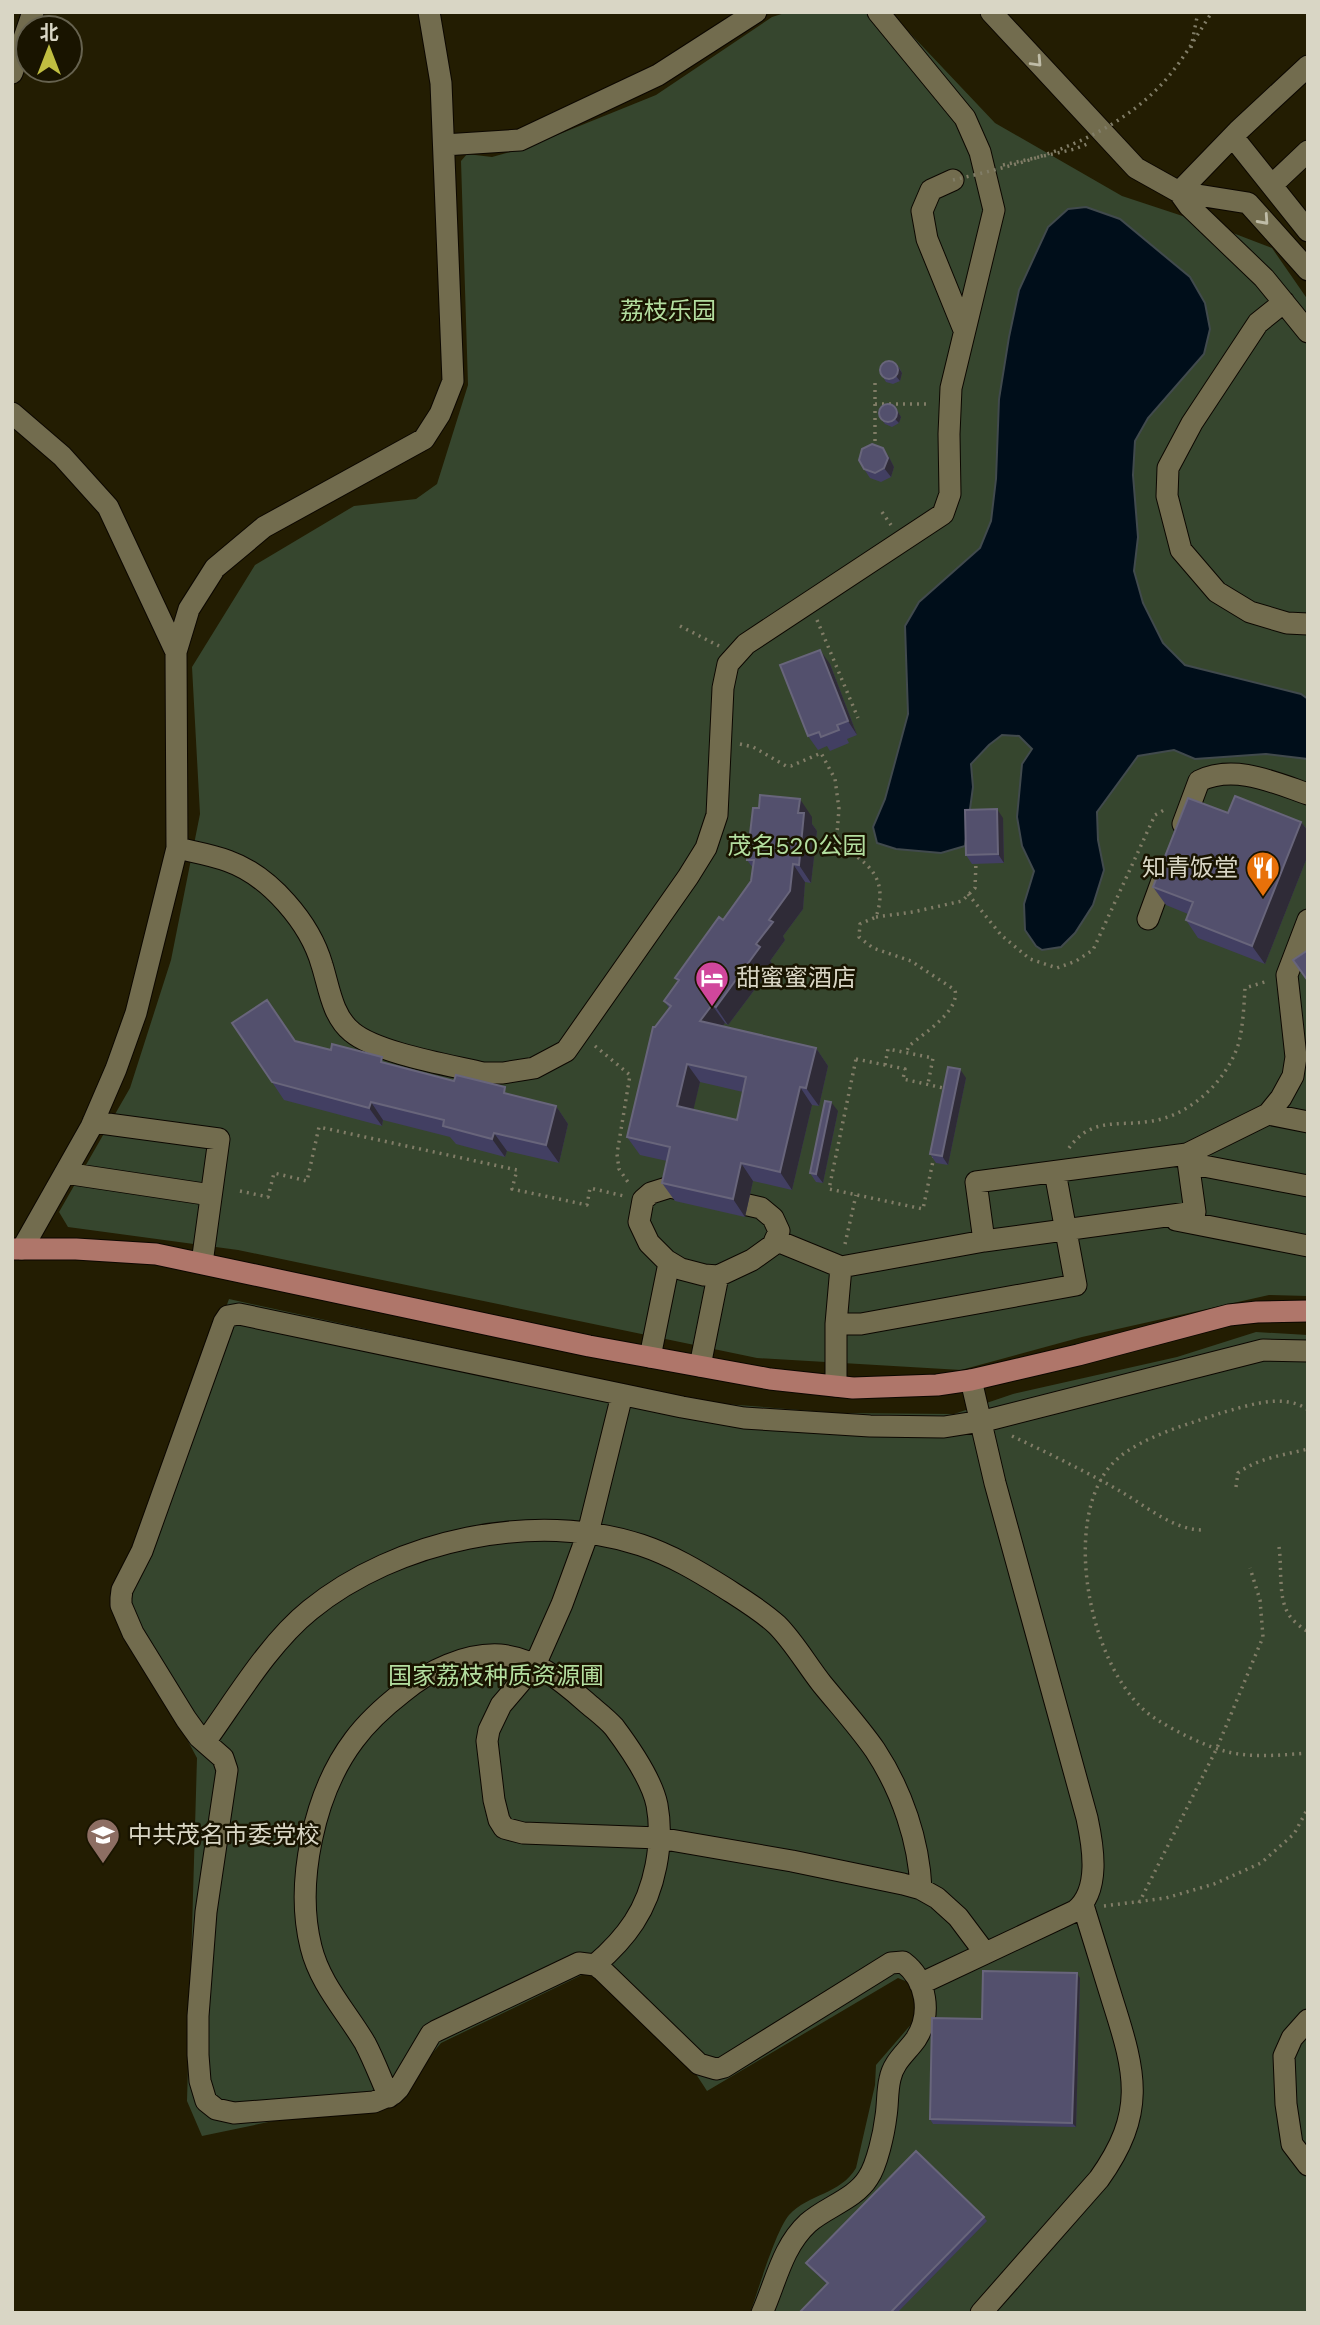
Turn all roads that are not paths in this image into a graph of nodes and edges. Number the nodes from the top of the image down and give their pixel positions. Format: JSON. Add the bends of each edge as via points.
{"nodes":[{"id":1,"x":33,"y":12,"type":"edge"},
{"id":2,"x":429,"y":12,"type":"edge"},
{"id":3,"x":756,"y":12,"type":"edge"},
{"id":4,"x":878,"y":12,"type":"edge"},
{"id":5,"x":991,"y":12,"type":"edge"},
{"id":6,"x":1308,"y":66,"type":"edge"},
{"id":7,"x":12,"y":73,"type":"edge"},
{"id":8,"x":1233,"y":137,"type":"junction"},
{"id":9,"x":444,"y":145,"type":"junction"},
{"id":10,"x":1308,"y":151,"type":"edge"},
{"id":11,"x":953,"y":180,"type":"road end"},
{"id":12,"x":1272,"y":185,"type":"junction"},
{"id":13,"x":1180,"y":192,"type":"junction"},
{"id":14,"x":1306,"y":225,"type":"edge"},
{"id":15,"x":1308,"y":270,"type":"edge"},
{"id":16,"x":1284,"y":302,"type":"junction"},
{"id":17,"x":964,"y":330,"type":"junction"},
{"id":18,"x":1308,"y":332,"type":"edge"},
{"id":19,"x":12,"y":413,"type":"edge"},
{"id":20,"x":1308,"y":624,"type":"edge"},
{"id":21,"x":176,"y":652,"type":"junction"},
{"id":22,"x":1308,"y":794,"type":"edge"},
{"id":23,"x":177,"y":848,"type":"junction"},
{"id":24,"x":1148,"y":919,"type":"dead end"},
{"id":25,"x":1308,"y":920,"type":"edge"},
{"id":26,"x":1268,"y":1114,"type":"junction"},
{"id":27,"x":93,"y":1122,"type":"junction"},
{"id":28,"x":1308,"y":1122,"type":"edge"},
{"id":29,"x":1187,"y":1158,"type":"junction"},
{"id":30,"x":1054,"y":1172,"type":"junction"},
{"id":31,"x":65,"y":1173,"type":"junction"},
{"id":32,"x":1308,"y":1186,"type":"edge"},
{"id":33,"x":211,"y":1195,"type":"junction"},
{"id":34,"x":1160,"y":1217,"type":"junction"},
{"id":35,"x":1066,"y":1230,"type":"junction"},
{"id":36,"x":775,"y":1240,"type":"junction"},
{"id":37,"x":984,"y":1241,"type":"junction"},
{"id":38,"x":1308,"y":1245,"type":"edge"},
{"id":39,"x":17,"y":1249,"type":"edge"},
{"id":40,"x":202,"y":1263,"type":"junction"},
{"id":41,"x":841,"y":1267,"type":"junction"},
{"id":42,"x":668,"y":1268,"type":"dead end"},
{"id":43,"x":718,"y":1276,"type":"junction"},
{"id":44,"x":1308,"y":1311,"type":"edge"},
{"id":45,"x":836,"y":1324,"type":"junction"},
{"id":46,"x":1308,"y":1351,"type":"edge"},
{"id":47,"x":650,"y":1357,"type":"junction"},
{"id":48,"x":700,"y":1366,"type":"junction"},
{"id":49,"x":971,"y":1380,"type":"junction"},
{"id":50,"x":836,"y":1386,"type":"junction"},
{"id":51,"x":622,"y":1395,"type":"junction"},
{"id":52,"x":982,"y":1422,"type":"junction"},
{"id":53,"x":588,"y":1533,"type":"junction"},
{"id":54,"x":534,"y":1665,"type":"junction"},
{"id":55,"x":205,"y":1742,"type":"junction"},
{"id":56,"x":659,"y":1838,"type":"junction"},
{"id":57,"x":921,"y":1889,"type":"junction"},
{"id":58,"x":1084,"y":1902,"type":"junction"},
{"id":59,"x":985,"y":1953,"type":"junction"},
{"id":60,"x":595,"y":1965,"type":"junction"},
{"id":61,"x":919,"y":1984,"type":"junction"},
{"id":62,"x":1308,"y":2020,"type":"edge"},
{"id":63,"x":389,"y":2096,"type":"junction"},
{"id":64,"x":1308,"y":2165,"type":"edge"},
{"id":65,"x":762,"y":2313,"type":"edge"},
{"id":66,"x":982,"y":2313,"type":"edge"}],
"edges":[{"from":1,"to":7,"type":"street"},
{"from":2,"to":9,"type":"street","via":[[441,83]]},
{"from":3,"to":9,"type":"street","via":[[658,75],[520,140]]},
{"from":4,"to":17,"type":"street","via":[[965,118],[980,152],[994,210]]},
{"from":5,"to":13,"type":"street","one_way":true,"via":[[1136,169]]},
{"from":6,"to":8,"type":"street"},
{"from":8,"to":12,"type":"street"},
{"from":8,"to":13,"type":"street"},
{"from":9,"to":21,"type":"street","via":[[453,381],[440,414],[424,439],[264,527],[215,568],[189,609]]},
{"from":10,"to":12,"type":"street"},
{"from":11,"to":17,"type":"street","via":[[931,190],[922,211],[927,239]]},
{"from":12,"to":14,"type":"street"},
{"from":13,"to":15,"type":"street","one_way":true,"via":[[1248,203]]},
{"from":13,"to":16,"type":"street"},
{"from":16,"to":18,"type":"street"},
{"from":16,"to":20,"type":"street","via":[[1258,323],[1192,424],[1168,468],[1167,496],[1181,550],[1217,592],[1250,612]]},
{"from":17,"to":23,"type":"street","via":[[951,388],[950,494],[943,514],[746,644],[729,664],[723,688],[717,815],[706,848],[566,1051],[539,1067],[483,1073],[374,1046],[350,1031],[334,1006],[321,961],[296,912],[271,887],[230,862]]},
{"from":19,"to":21,"type":"street","via":[[62,456],[108,507]]},
{"from":21,"to":23,"type":"street"},
{"from":22,"to":24,"type":"street","via":[[1227,773],[1199,781]]},
{"from":23,"to":27,"type":"street","via":[[136,1013]]},
{"from":25,"to":26,"type":"street","via":[[1287,975],[1296,1057],[1293,1076]]},
{"from":26,"to":28,"type":"street"},
{"from":26,"to":29,"type":"street"},
{"from":27,"to":31,"type":"street"},
{"from":27,"to":33,"type":"street","via":[[219,1139]]},
{"from":29,"to":30,"type":"street"},
{"from":29,"to":32,"type":"street"},
{"from":29,"to":34,"type":"street","via":[[1195,1212]]},
{"from":30,"to":35,"type":"street"},
{"from":30,"to":37,"type":"street","via":[[976,1182]]},
{"from":31,"to":33,"type":"street"},
{"from":31,"to":39,"type":"street"},
{"from":33,"to":40,"type":"street"},
{"from":34,"to":35,"type":"street"},
{"from":34,"to":38,"type":"street"},
{"from":35,"to":37,"type":"street"},
{"from":35,"to":45,"type":"street","via":[[1076,1285],[861,1324]]},
{"from":36,"to":41,"type":"street"},
{"from":36,"to":43,"type":"street","via":[[752,1260]]},
{"from":36,"to":43,"type":"street","via":[[779,1231],[761,1208],[670,1187],[643,1200],[639,1222],[649,1243],[681,1269]]},
{"from":37,"to":41,"type":"street"},
{"from":39,"to":40,"type":"main road","via":[[136,1252]]},
{"from":40,"to":47,"type":"main road"},
{"from":41,"to":45,"type":"street"},
{"from":42,"to":47,"type":"street"},
{"from":43,"to":48,"type":"street"},
{"from":44,"to":49,"type":"main road","via":[[1229,1315]]},
{"from":45,"to":50,"type":"street"},
{"from":46,"to":52,"type":"street","via":[[1263,1350]]},
{"from":47,"to":48,"type":"main road"},
{"from":48,"to":50,"type":"main road"},
{"from":49,"to":50,"type":"main road"},
{"from":49,"to":52,"type":"street"},
{"from":51,"to":52,"type":"street","via":[[744,1418],[800,1423],[919,1427]]},
{"from":51,"to":53,"type":"street"},
{"from":51,"to":55,"type":"street","via":[[239,1314],[228,1316],[121,1598],[133,1633]]},
{"from":52,"to":58,"type":"street","via":[[1087,1818],[1092,1860]]},
{"from":53,"to":54,"type":"street"},
{"from":53,"to":55,"type":"street","via":[[560,1530],[479,1535],[403,1557],[351,1582],[286,1632]]},
{"from":53,"to":57,"type":"street","via":[[641,1545],[692,1567],[776,1625],[875,1750],[892,1779],[914,1841]]},
{"from":54,"to":56,"type":"street","via":[[568,1686],[612,1726],[641,1767],[657,1803]]},
{"from":54,"to":56,"type":"street","via":[[500,1705],[489,1730],[494,1800],[504,1828],[523,1833]]},
{"from":54,"to":63,"type":"street","via":[[519,1658],[481,1656],[426,1674],[377,1713],[354,1740],[319,1812],[305,1880],[312,1950]]},
{"from":55,"to":63,"type":"street","via":[[223,1758],[227,1770],[206,1912],[198,2016],[200,2081],[206,2101],[234,2113],[362,2105]]},
{"from":56,"to":57,"type":"street"},
{"from":56,"to":60,"type":"street","via":[[650,1888],[635,1921]]},
{"from":57,"to":59,"type":"street","via":[[958,1917]]},
{"from":58,"to":59,"type":"street"},
{"from":58,"to":66,"type":"street","via":[[1131,2060],[1132,2102],[1125,2131],[1099,2179]]},
{"from":59,"to":61,"type":"street"},
{"from":60,"to":61,"type":"street","via":[[699,2064],[716,2069],[891,1963],[904,1962]]},
{"from":60,"to":63,"type":"street","via":[[573,1965],[436,2031]]},
{"from":61,"to":65,"type":"street","via":[[926,2001],[924,2021],[890,2076],[886,2118],[869,2178],[797,2236],[783,2258]]},
{"from":62,"to":64,"type":"street","via":[[1284,2056],[1292,2144]]}]}
